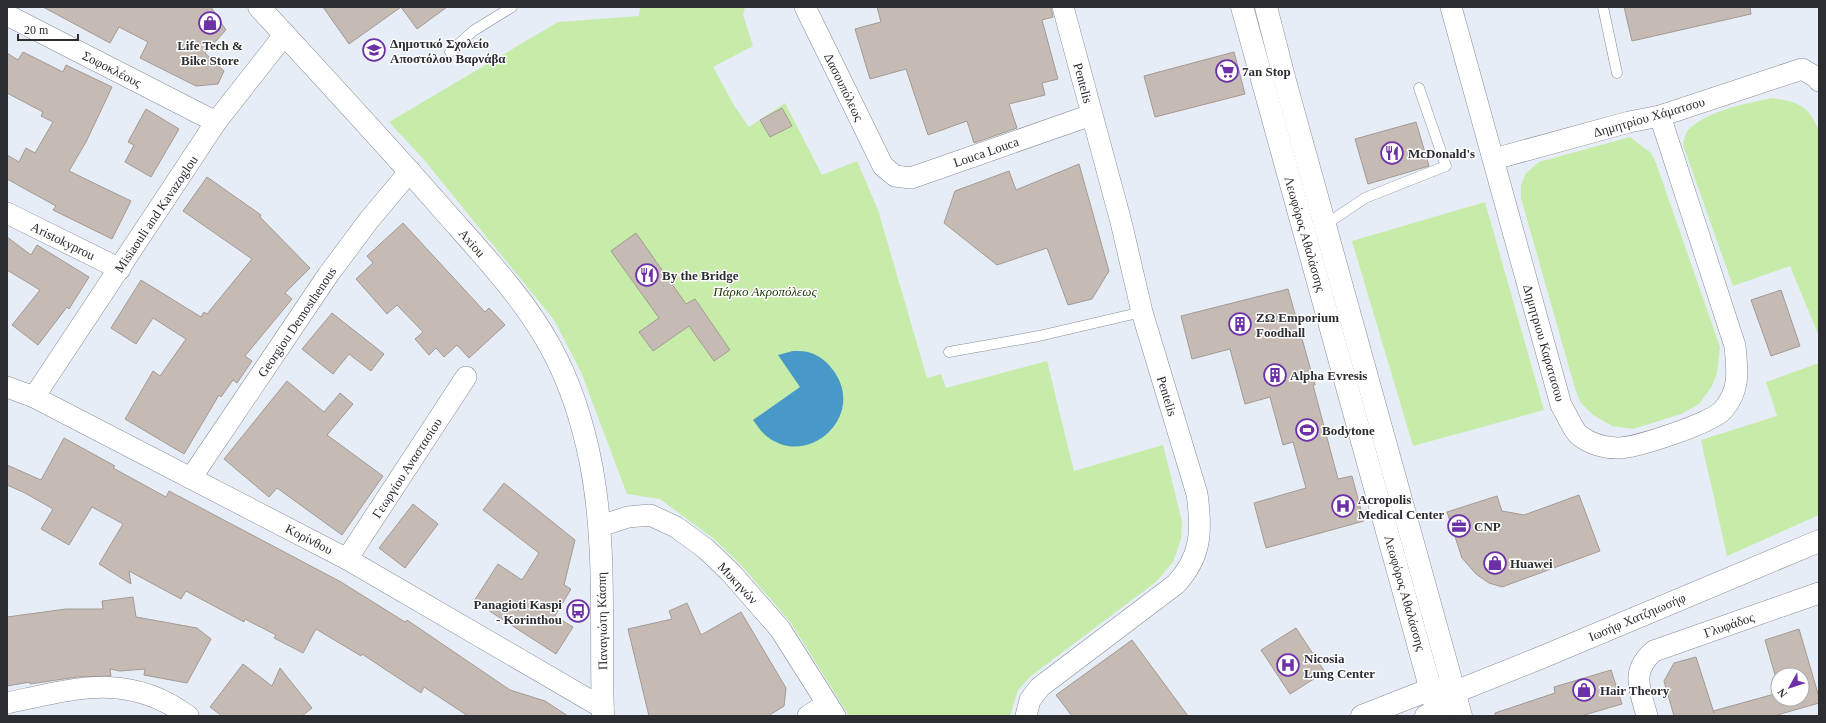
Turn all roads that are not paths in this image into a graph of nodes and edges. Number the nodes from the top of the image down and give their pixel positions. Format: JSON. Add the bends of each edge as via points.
{"nodes":[{"id":1,"x":259,"y":7,"type":"edge"},
{"id":2,"x":512,"y":7,"type":"edge"},
{"id":3,"x":806,"y":7,"type":"edge"},
{"id":4,"x":1063,"y":7,"type":"edge"},
{"id":5,"x":1242,"y":7,"type":"edge"},
{"id":6,"x":1266,"y":7,"type":"edge"},
{"id":7,"x":1451,"y":7,"type":"edge"},
{"id":8,"x":1603,"y":7,"type":"edge"},
{"id":9,"x":7,"y":15,"type":"edge"},
{"id":10,"x":284,"y":34,"type":"junction"},
{"id":11,"x":450,"y":52,"type":"dead end"},
{"id":12,"x":1617,"y":73,"type":"dead end"},
{"id":13,"x":1819,"y":81,"type":"edge"},
{"id":14,"x":1419,"y":88,"type":"dead end"},
{"id":15,"x":1091,"y":116,"type":"junction"},
{"id":16,"x":1660,"y":116,"type":"junction"},
{"id":17,"x":216,"y":122,"type":"junction"},
{"id":18,"x":1494,"y":159,"type":"junction"},
{"id":19,"x":883,"y":166,"type":"joint"},
{"id":20,"x":410,"y":171,"type":"junction"},
{"id":21,"x":7,"y":213,"type":"edge"},
{"id":22,"x":1325,"y":225,"type":"junction"},
{"id":23,"x":120,"y":269,"type":"junction"},
{"id":24,"x":1142,"y":312,"type":"junction"},
{"id":25,"x":949,"y":352,"type":"dead end"},
{"id":26,"x":466,"y":377,"type":"dead end"},
{"id":27,"x":7,"y":386,"type":"edge"},
{"id":28,"x":34,"y":397,"type":"junction"},
{"id":29,"x":191,"y":478,"type":"junction"},
{"id":30,"x":600,"y":526,"type":"junction"},
{"id":31,"x":1819,"y":541,"type":"edge"},
{"id":32,"x":348,"y":559,"type":"junction"},
{"id":33,"x":1819,"y":593,"type":"edge"},
{"id":34,"x":1431,"y":689,"type":"junction"},
{"id":35,"x":1455,"y":692,"type":"junction"},
{"id":36,"x":7,"y":703,"type":"edge"},
{"id":37,"x":831,"y":710,"type":"edge"},
{"id":38,"x":603,"y":712,"type":"edge"},
{"id":39,"x":1434,"y":714,"type":"edge"},
{"id":40,"x":188,"y":716,"type":"edge"},
{"id":41,"x":808,"y":716,"type":"edge"},
{"id":42,"x":1026,"y":716,"type":"edge"},
{"id":43,"x":1362,"y":716,"type":"edge"},
{"id":44,"x":1461,"y":716,"type":"edge"},
{"id":45,"x":1646,"y":716,"type":"edge"}],
"edges":[{"from":1,"to":10,"type":"main road","name":"Axiou"},
{"from":2,"to":11,"type":"lane","via":[[473,31]]},
{"from":3,"to":19,"type":"street","name":"Δασουπόλεως"},
{"from":4,"to":15,"type":"street","name":"Pentelis"},
{"from":5,"to":34,"type":"main road","name":"Λεωφόρος Αθαλάσσης"},
{"from":6,"to":22,"type":"main road","name":"Λεωφόρος Αθαλάσσης"},
{"from":7,"to":18,"type":"street","name":"Δημητριου Καρατασου"},
{"from":8,"to":12,"type":"lane"},
{"from":9,"to":17,"type":"street","name":"Σοφοκλέους"},
{"from":10,"to":17,"type":"street","name":"Misiaouli and Kavazoglou"},
{"from":10,"to":20,"type":"main road","name":"Axiou"},
{"from":13,"to":16,"type":"street","name":"Δημητρίου Χάματσου","via":[[1802,69]]},
{"from":14,"to":22,"type":"lane","via":[[1446,166],[1365,198]]},
{"from":15,"to":19,"type":"street","name":"Louca Louca","via":[[911,178],[895,176]]},
{"from":15,"to":24,"type":"street","name":"Pentelis","via":[[1121,222]]},
{"from":16,"to":18,"type":"street","name":"Δημητρίου Χάματσου"},
{"from":16,"to":18,"type":"street","name":"Δημητριου Καρατασου","via":[[1735,346],[1737,382],[1723,410],[1698,425],[1633,446],[1600,446],[1579,436],[1561,405]]},
{"from":17,"to":23,"type":"street","name":"Misiaouli and Kavazoglou"},
{"from":20,"to":29,"type":"street","name":"Georgiou Demosthenous","via":[[328,275]]},
{"from":20,"to":30,"type":"main road","name":"Axiou","via":[[485,257],[533,318],[551,347],[579,416],[591,464]]},
{"from":21,"to":23,"type":"street","name":"Aristokyprou"},
{"from":22,"to":35,"type":"main road","name":"Λεωφόρος Αθαλάσσης"},
{"from":23,"to":28,"type":"street","name":"Misiaouli and Kavazoglou"},
{"from":24,"to":25,"type":"lane","via":[[1039,336]]},
{"from":24,"to":42,"type":"street","name":"Pentelis","via":[[1197,494],[1199,536],[1195,558],[1176,584],[1040,687],[1030,700]]},
{"from":26,"to":32,"type":"street","name":"Γεωργίου Αναστασίου"},
{"from":27,"to":28,"type":"street","name":"Κορίνθου"},
{"from":28,"to":29,"type":"street","name":"Κορίνθου"},
{"from":29,"to":32,"type":"street","name":"Κορίνθου"},
{"from":30,"to":37,"type":"street","name":"Μυκηνών","via":[[628,517],[650,515],[676,527],[706,549],[731,573],[780,629]]},
{"from":30,"to":38,"type":"main road","name":"Παναγιώτη Κάσπη"},
{"from":31,"to":35,"type":"main road","name":"Ιωσήφ Χατζηιωσήφ"},
{"from":32,"to":38,"type":"street","name":"Κορίνθου"},
{"from":33,"to":45,"type":"street","name":"Γλυφάδος","via":[[1654,652],[1642,663],[1639,672]]},
{"from":34,"to":35,"type":"main road"},
{"from":34,"to":39,"type":"main road","name":"Λεωφόρος Αθαλάσσης"},
{"from":34,"to":43,"type":"main road"},
{"from":35,"to":39,"type":"main road"},
{"from":35,"to":44,"type":"main road","name":"Λεωφόρος Αθαλάσσης"},
{"from":36,"to":40,"type":"street","via":[[83,687],[114,687],[152,696]]},
{"from":37,"to":41,"type":"street"}]}
